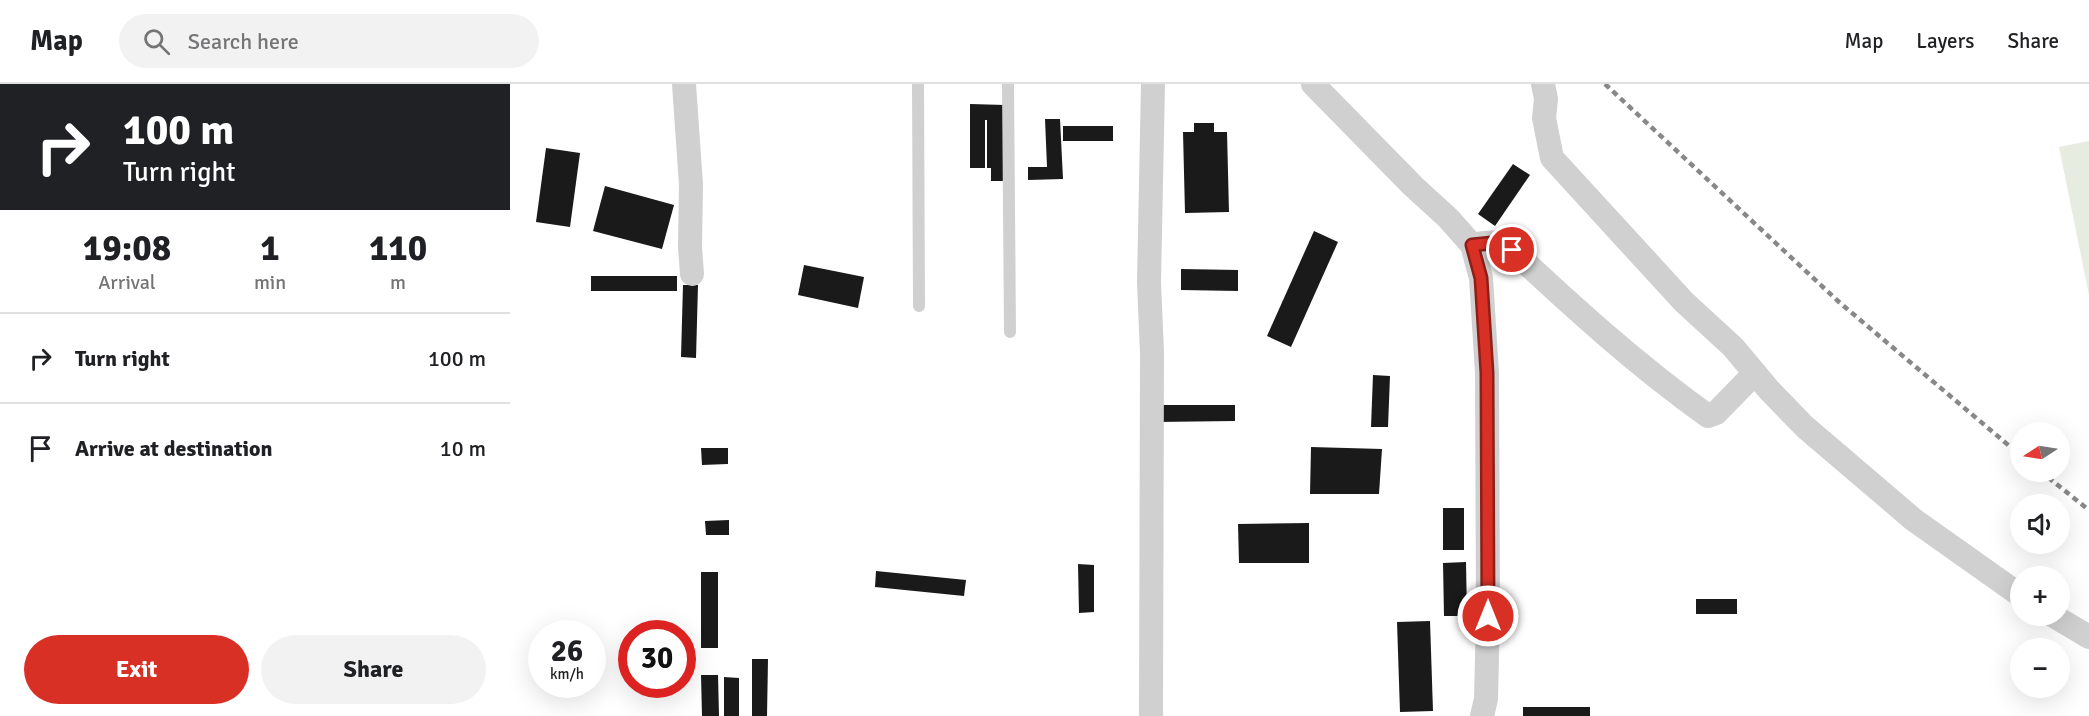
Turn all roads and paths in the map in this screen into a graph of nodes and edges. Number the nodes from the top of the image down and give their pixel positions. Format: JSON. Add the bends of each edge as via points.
{"nodes":[{"id":1,"x":684,"y":84,"type":"edge"},
{"id":2,"x":918,"y":84,"type":"edge"},
{"id":3,"x":1008,"y":84,"type":"edge"},
{"id":4,"x":1153,"y":84,"type":"edge"},
{"id":5,"x":1314,"y":84,"type":"edge"},
{"id":6,"x":1544,"y":84,"type":"edge"},
{"id":7,"x":1472,"y":245,"type":"junction"},
{"id":8,"x":692,"y":274,"type":"dead end"},
{"id":9,"x":919,"y":306,"type":"dead end"},
{"id":10,"x":1010,"y":332,"type":"dead end"},
{"id":11,"x":1755,"y":373,"type":"junction"},
{"id":12,"x":2010,"y":588,"type":"edge"},
{"id":13,"x":2070,"y":626,"type":"edge"},
{"id":14,"x":2089,"y":638,"type":"edge"},
{"id":15,"x":1151,"y":716,"type":"edge"},
{"id":16,"x":1482,"y":716,"type":"edge"}],
"edges":[{"from":1,"to":8,"type":"street"},
{"from":2,"to":9,"type":"lane"},
{"from":3,"to":10,"type":"lane"},
{"from":4,"to":15,"type":"street","via":[[1149,282]]},
{"from":5,"to":7,"type":"street"},
{"from":6,"to":11,"type":"street","via":[[1544,118],[1552,158]]},
{"from":7,"to":11,"type":"street","via":[[1502,242],[1644,368],[1707,416],[1713,416]]},
{"from":7,"to":16,"type":"street","via":[[1481,278],[1487,373],[1488,627]]},
{"from":11,"to":12,"type":"street","via":[[1805,427],[1914,520]]},
{"from":13,"to":14,"type":"street"}]}
